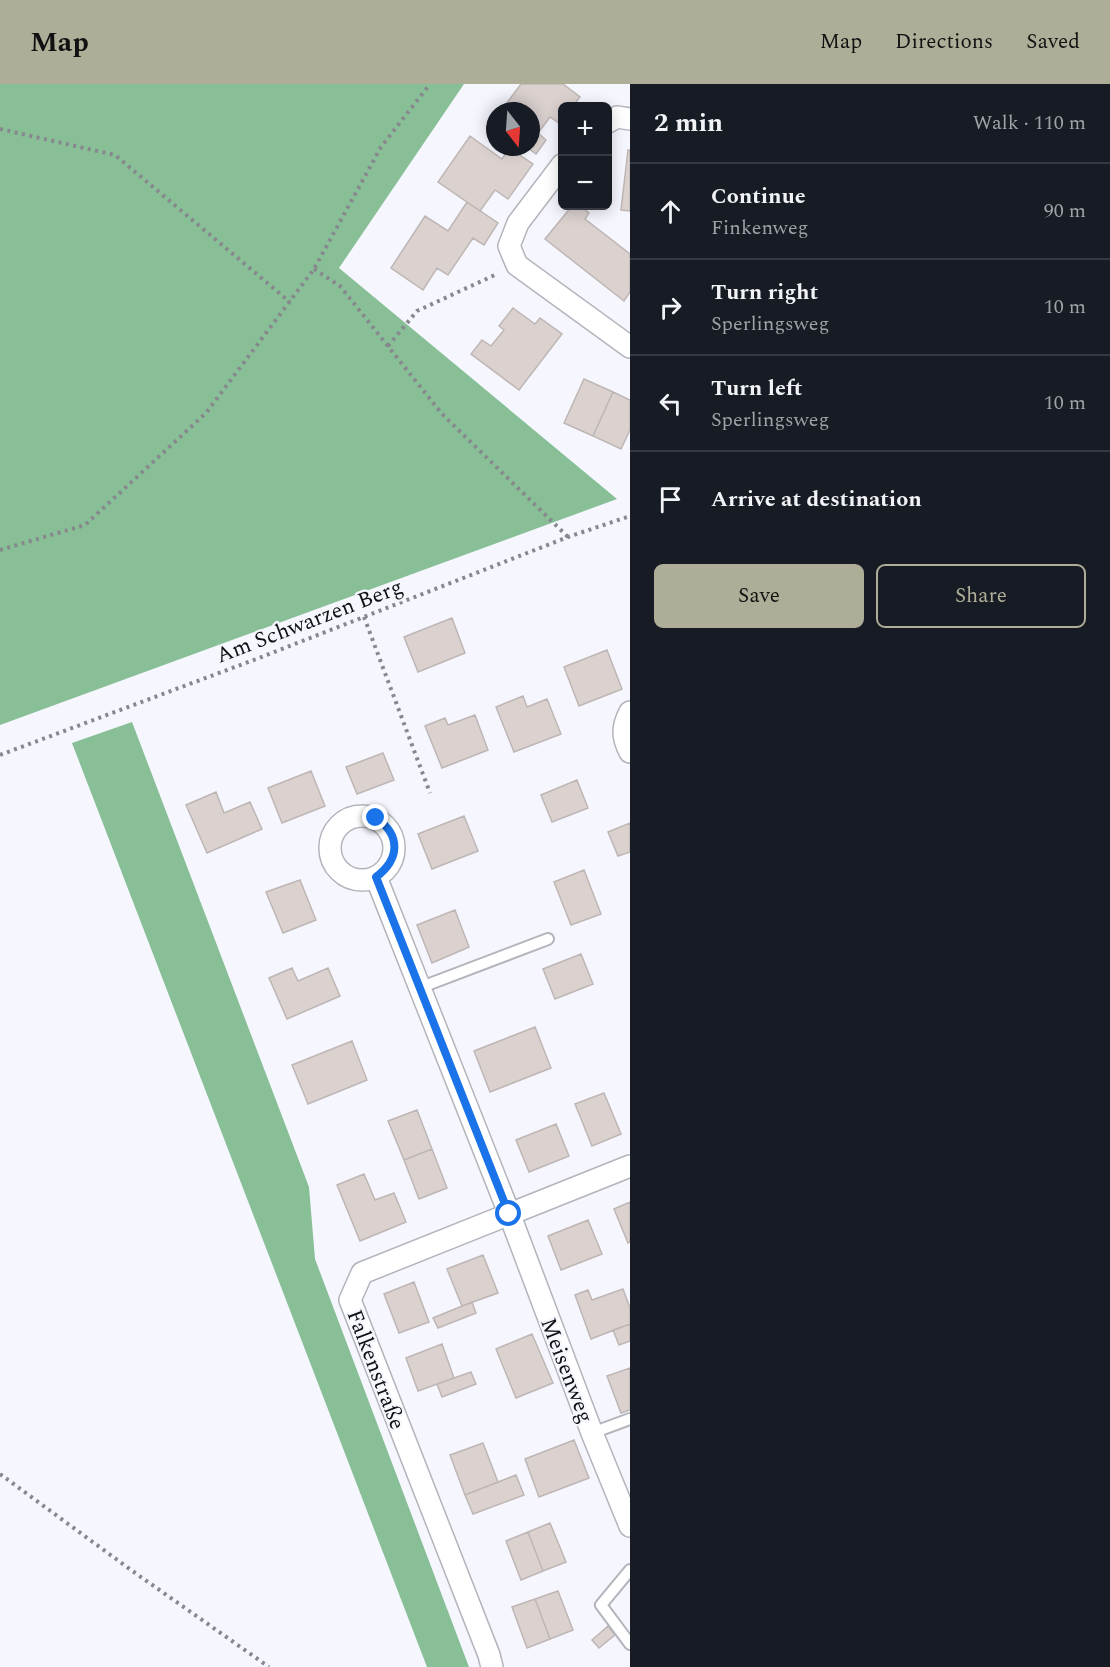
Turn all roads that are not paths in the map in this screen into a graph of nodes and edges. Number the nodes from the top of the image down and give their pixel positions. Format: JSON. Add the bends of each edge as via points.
{"nodes":[{"id":1,"x":630,"y":119,"type":"edge"},
{"id":2,"x":612,"y":120,"type":"edge"},
{"id":3,"x":558,"y":170,"type":"edge"},
{"id":4,"x":630,"y":347,"type":"edge"},
{"id":5,"x":630,"y":712,"type":"edge"},
{"id":6,"x":630,"y":752,"type":"edge"},
{"id":7,"x":376,"y":877,"type":"dead end"},
{"id":8,"x":548,"y":939,"type":"dead end"},
{"id":9,"x":419,"y":988,"type":"junction"},
{"id":10,"x":630,"y":1166,"type":"edge"},
{"id":11,"x":509,"y":1214,"type":"junction"},
{"id":12,"x":630,"y":1419,"type":"edge"},
{"id":13,"x":592,"y":1433,"type":"junction"},
{"id":14,"x":630,"y":1526,"type":"edge"},
{"id":15,"x":630,"y":1570,"type":"edge"},
{"id":16,"x":630,"y":1644,"type":"edge"},
{"id":17,"x":492,"y":1667,"type":"edge"}],
"edges":[{"from":1,"to":2,"type":"street"},
{"from":3,"to":4,"type":"street","via":[[519,223],[509,246],[517,265]]},
{"from":5,"to":6,"type":"street","via":[[623,732]]},
{"from":7,"to":9,"type":"street","name":"Meisenweg"},
{"from":8,"to":9,"type":"lane"},
{"from":9,"to":11,"type":"street","name":"Meisenweg"},
{"from":10,"to":11,"type":"street","name":"Falkenstraße"},
{"from":11,"to":13,"type":"street","name":"Meisenweg"},
{"from":11,"to":17,"type":"street","name":"Falkenstraße","via":[[362,1273],[350,1300]]},
{"from":12,"to":13,"type":"lane"},
{"from":13,"to":14,"type":"street","name":"Meisenweg"},
{"from":15,"to":16,"type":"lane","via":[[601,1605]]}]}
